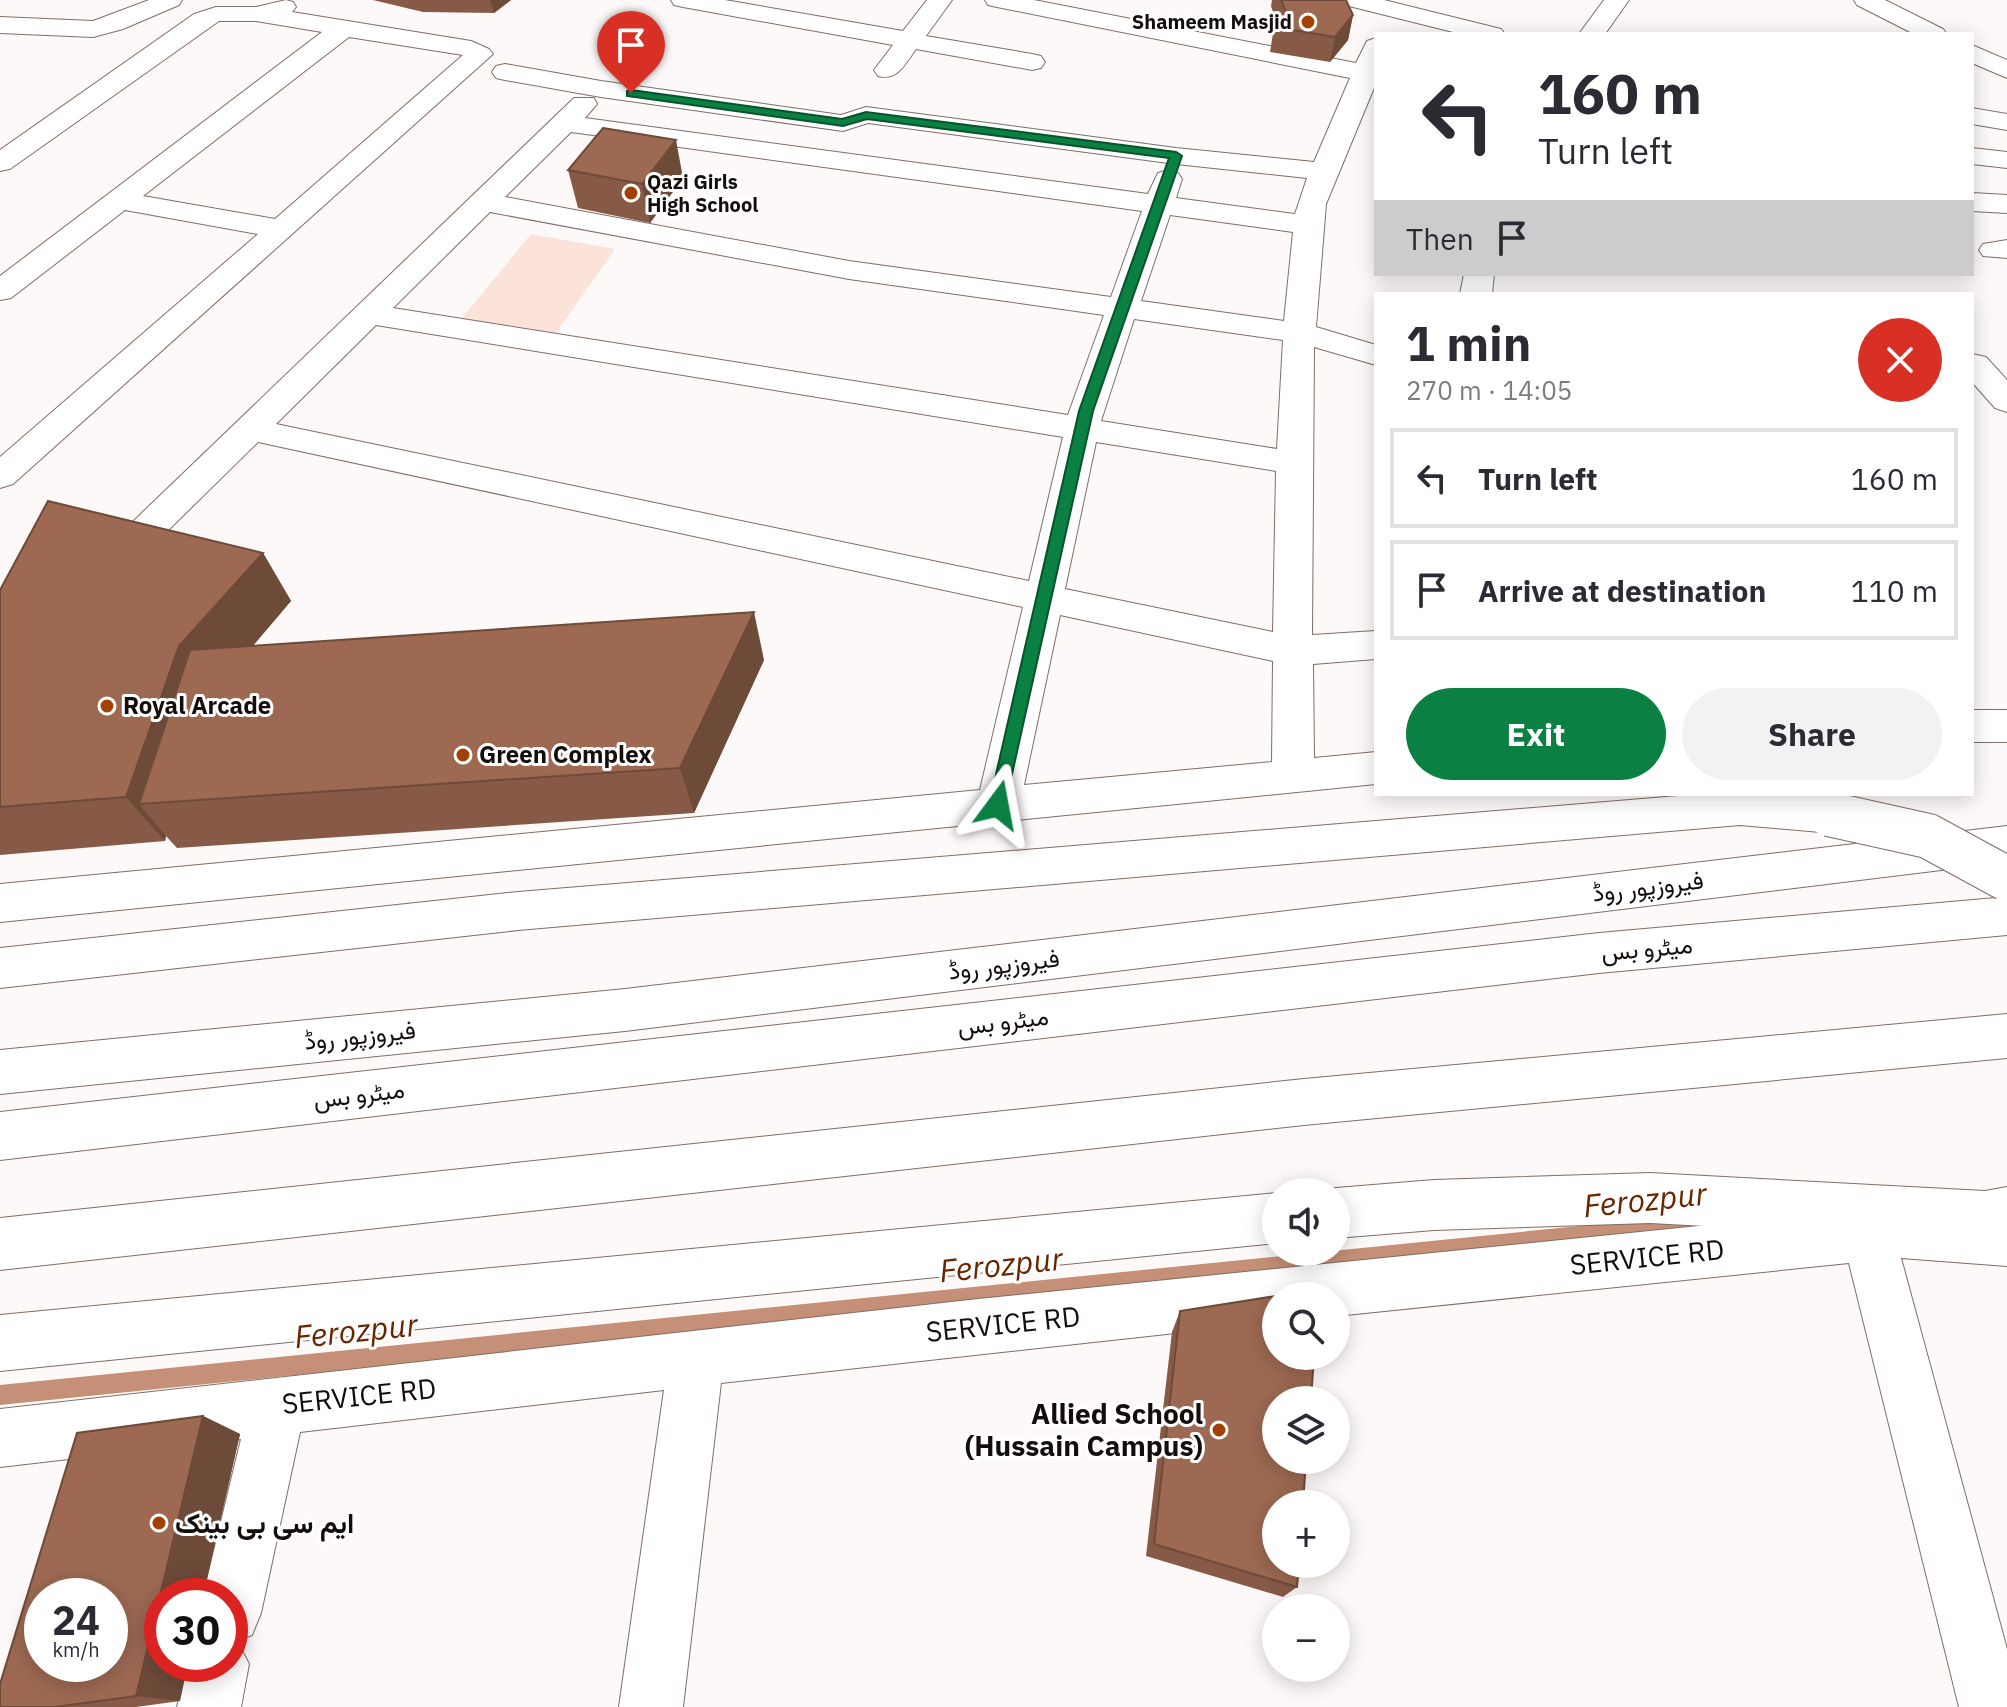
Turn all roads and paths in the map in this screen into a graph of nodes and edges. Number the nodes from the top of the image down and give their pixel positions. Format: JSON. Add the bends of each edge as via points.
{"nodes":[{"id":1,"x":170,"y":0,"type":"edge"},
{"id":2,"x":305,"y":0,"type":"edge"},
{"id":3,"x":940,"y":0,"type":"edge"},
{"id":4,"x":997,"y":0,"type":"edge"},
{"id":5,"x":1354,"y":0,"type":"edge"},
{"id":6,"x":1459,"y":0,"type":"edge"},
{"id":7,"x":1617,"y":0,"type":"edge"},
{"id":8,"x":699,"y":1,"type":"edge"},
{"id":9,"x":1884,"y":3,"type":"edge"},
{"id":10,"x":877,"y":10,"type":"dead end"},
{"id":11,"x":1400,"y":12,"type":"junction"},
{"id":12,"x":256,"y":14,"type":"junction"},
{"id":13,"x":1434,"y":20,"type":"junction"},
{"id":14,"x":0,"y":25,"type":"edge"},
{"id":15,"x":344,"y":28,"type":"junction"},
{"id":16,"x":859,"y":30,"type":"junction"},
{"id":17,"x":1385,"y":32,"type":"edge"},
{"id":18,"x":1484,"y":32,"type":"edge"},
{"id":19,"x":1593,"y":32,"type":"edge"},
{"id":20,"x":1931,"y":32,"type":"edge"},
{"id":21,"x":909,"y":39,"type":"junction"},
{"id":22,"x":1032,"y":62,"type":"dead end"},
{"id":23,"x":1372,"y":64,"type":"edge"},
{"id":24,"x":887,"y":70,"type":"dead end"},
{"id":25,"x":505,"y":72,"type":"dead end"},
{"id":26,"x":601,"y":89,"type":"junction"},
{"id":27,"x":1974,"y":116,"type":"edge"},
{"id":28,"x":2007,"y":122,"type":"edge"},
{"id":29,"x":564,"y":123,"type":"junction"},
{"id":30,"x":1176,"y":156,"type":"junction"},
{"id":31,"x":1974,"y":156,"type":"edge"},
{"id":32,"x":2007,"y":160,"type":"edge"},
{"id":33,"x":0,"y":163,"type":"edge"},
{"id":34,"x":1324,"y":171,"type":"junction"},
{"id":35,"x":119,"y":200,"type":"junction"},
{"id":36,"x":482,"y":202,"type":"junction"},
{"id":37,"x":1974,"y":202,"type":"edge"},
{"id":38,"x":1159,"y":204,"type":"junction"},
{"id":39,"x":2007,"y":204,"type":"edge"},
{"id":40,"x":1308,"y":225,"type":"junction"},
{"id":41,"x":282,"y":229,"type":"junction"},
{"id":42,"x":0,"y":291,"type":"edge"},
{"id":43,"x":1122,"y":309,"type":"junction"},
{"id":44,"x":368,"y":314,"type":"junction"},
{"id":45,"x":1297,"y":332,"type":"junction"},
{"id":46,"x":1374,"y":354,"type":"edge"},
{"id":47,"x":1974,"y":364,"type":"edge"},
{"id":48,"x":2007,"y":401,"type":"edge"},
{"id":49,"x":250,"y":429,"type":"junction"},
{"id":50,"x":1083,"y":431,"type":"junction"},
{"id":51,"x":1296,"y":463,"type":"junction"},
{"id":52,"x":0,"y":476,"type":"edge"},
{"id":53,"x":132,"y":544,"type":"edge"},
{"id":54,"x":1044,"y":600,"type":"junction"},
{"id":55,"x":1374,"y":645,"type":"edge"},
{"id":56,"x":1293,"y":651,"type":"junction"},
{"id":57,"x":1974,"y":726,"type":"edge"},
{"id":58,"x":2007,"y":726,"type":"edge"},
{"id":59,"x":1374,"y":768,"type":"edge"},
{"id":60,"x":1293,"y":776,"type":"junction"},
{"id":61,"x":998,"y":805,"type":"junction"},
{"id":62,"x":1829,"y":814,"type":"junction"},
{"id":63,"x":2007,"y":842,"type":"edge"},
{"id":64,"x":2007,"y":879,"type":"edge"},
{"id":65,"x":0,"y":903,"type":"edge"},
{"id":66,"x":2007,"y":916,"type":"edge"},
{"id":67,"x":0,"y":968,"type":"edge"},
{"id":68,"x":2007,"y":1036,"type":"edge"},
{"id":69,"x":1939,"y":1044,"type":"junction"},
{"id":70,"x":2007,"y":1051,"type":"edge"},
{"id":71,"x":0,"y":1072,"type":"edge"},
{"id":72,"x":0,"y":1136,"type":"edge"},
{"id":73,"x":1350,"y":1212,"type":"edge"},
{"id":74,"x":2007,"y":1212,"type":"edge"},
{"id":75,"x":1262,"y":1219,"type":"edge"},
{"id":76,"x":1868,"y":1235,"type":"junction"},
{"id":77,"x":2007,"y":1240,"type":"edge"},
{"id":78,"x":0,"y":1244,"type":"edge"},
{"id":79,"x":0,"y":1343,"type":"edge"},
{"id":80,"x":696,"y":1358,"type":"junction"},
{"id":81,"x":277,"y":1406,"type":"junction"},
{"id":82,"x":0,"y":1438,"type":"edge"},
{"id":83,"x":238,"y":1578,"type":"edge"},
{"id":84,"x":214,"y":1682,"type":"edge"},
{"id":85,"x":209,"y":1707,"type":"edge"},
{"id":86,"x":651,"y":1707,"type":"edge"},
{"id":87,"x":1991,"y":1707,"type":"edge"}],
"edges":[{"from":1,"to":14,"type":"street","via":[[93,29]]},
{"from":2,"to":12,"type":"street"},
{"from":3,"to":21,"type":"street"},
{"from":4,"to":23,"type":"street"},
{"from":5,"to":11,"type":"street"},
{"from":6,"to":13,"type":"street"},
{"from":7,"to":19,"type":"street"},
{"from":8,"to":16,"type":"street"},
{"from":9,"to":20,"type":"street"},
{"from":10,"to":16,"type":"street"},
{"from":11,"to":13,"type":"street"},
{"from":11,"to":17,"type":"street"},
{"from":12,"to":15,"type":"street"},
{"from":12,"to":33,"type":"street","via":[[203,19]]},
{"from":13,"to":18,"type":"street"},
{"from":15,"to":35,"type":"street"},
{"from":15,"to":41,"type":"street","via":[[480,54]]},
{"from":16,"to":21,"type":"street"},
{"from":21,"to":22,"type":"street"},
{"from":21,"to":24,"type":"street"},
{"from":23,"to":34,"type":"street"},
{"from":25,"to":26,"type":"street"},
{"from":26,"to":29,"type":"street"},
{"from":26,"to":30,"type":"street","via":[[843,123],[866,115]]},
{"from":27,"to":28,"type":"street"},
{"from":29,"to":36,"type":"street"},
{"from":29,"to":38,"type":"street"},
{"from":30,"to":34,"type":"street"},
{"from":30,"to":38,"type":"street"},
{"from":31,"to":32,"type":"street"},
{"from":34,"to":40,"type":"street"},
{"from":35,"to":41,"type":"street"},
{"from":35,"to":42,"type":"street"},
{"from":36,"to":43,"type":"street","via":[[849,270]]},
{"from":36,"to":44,"type":"street"},
{"from":37,"to":39,"type":"street"},
{"from":38,"to":40,"type":"street"},
{"from":38,"to":43,"type":"street"},
{"from":40,"to":45,"type":"street"},
{"from":41,"to":52,"type":"street"},
{"from":43,"to":45,"type":"street"},
{"from":43,"to":50,"type":"street"},
{"from":44,"to":49,"type":"street"},
{"from":44,"to":50,"type":"street"},
{"from":45,"to":46,"type":"street"},
{"from":45,"to":51,"type":"street"},
{"from":47,"to":48,"type":"street"},
{"from":49,"to":53,"type":"street"},
{"from":49,"to":54,"type":"street"},
{"from":50,"to":51,"type":"street"},
{"from":50,"to":54,"type":"street"},
{"from":51,"to":56,"type":"street"},
{"from":54,"to":56,"type":"street"},
{"from":54,"to":61,"type":"street"},
{"from":55,"to":56,"type":"street"},
{"from":56,"to":60,"type":"street"},
{"from":57,"to":58,"type":"street"},
{"from":59,"to":60,"type":"street"},
{"from":60,"to":61,"type":"street"},
{"from":61,"to":65,"type":"street"},
{"from":62,"to":63,"type":"street","bridge":true},
{"from":62,"to":64,"type":"street","bridge":true,"via":[[1928,836]]},
{"from":62,"to":67,"type":"street","via":[[1740,808],[550,908]]},
{"from":63,"to":71,"type":"street","name":"فیروزپور روڈ","via":[[625,1010]]},
{"from":66,"to":72,"type":"street","name":"میٹرو بس","via":[[1599,953]]},
{"from":68,"to":69,"type":"street"},
{"from":69,"to":70,"type":"street"},
{"from":69,"to":78,"type":"street","via":[[1304,1102]]},
{"from":73,"to":74,"type":"street","via":[[1650,1198],[1985,1216]]},
{"from":75,"to":79,"type":"street"},
{"from":76,"to":77,"type":"street","name":"SERVICE RD","via":[[1897,1232]]},
{"from":76,"to":80,"type":"street","name":"SERVICE RD"},
{"from":76,"to":87,"type":"street"},
{"from":80,"to":81,"type":"street","name":"SERVICE RD"},
{"from":80,"to":86,"type":"street"},
{"from":81,"to":82,"type":"street","name":"SERVICE RD"},
{"from":81,"to":83,"type":"street"},
{"from":84,"to":85,"type":"street"}]}
